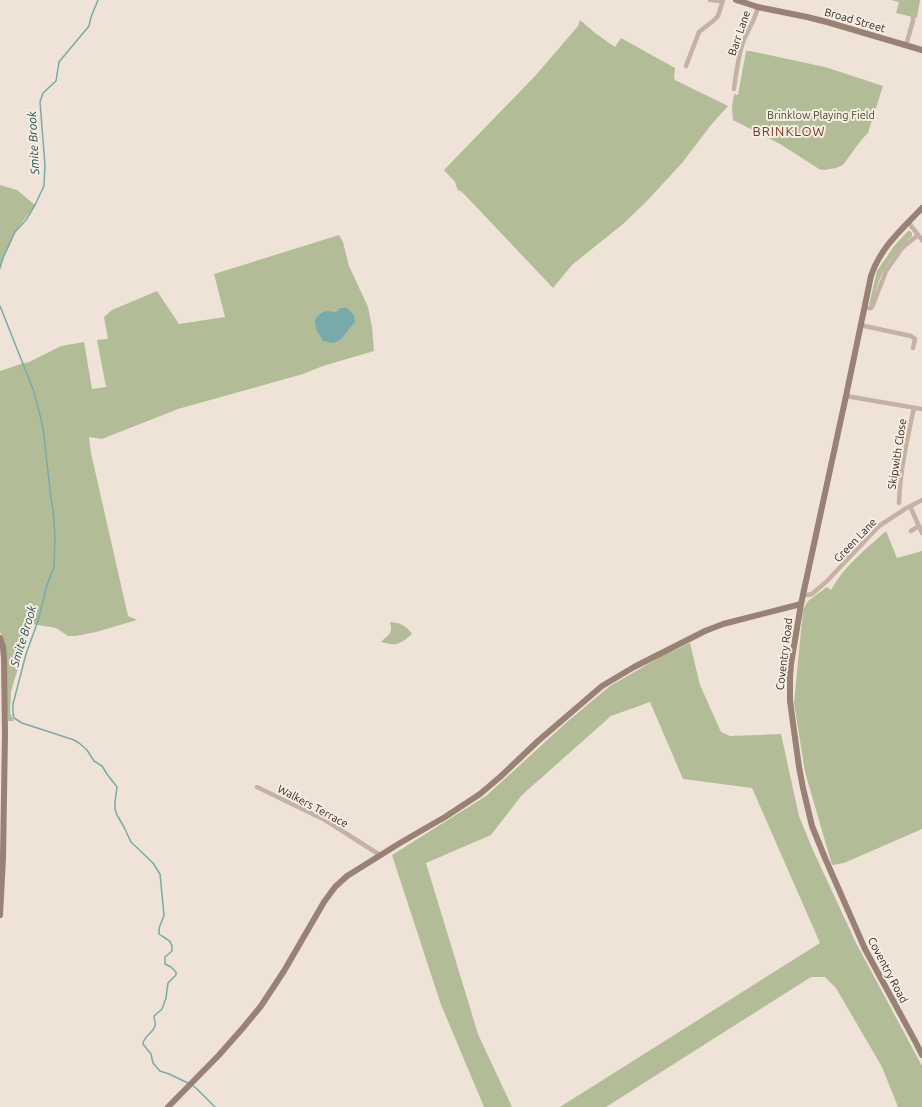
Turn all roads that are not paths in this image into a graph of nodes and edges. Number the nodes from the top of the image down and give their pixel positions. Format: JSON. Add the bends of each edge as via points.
{"nodes":[{"id":1,"x":710,"y":0,"type":"edge"},
{"id":2,"x":720,"y":0,"type":"edge"},
{"id":3,"x":723,"y":0,"type":"edge"},
{"id":4,"x":736,"y":0,"type":"edge"},
{"id":5,"x":758,"y":7,"type":"junction"},
{"id":6,"x":913,"y":15,"type":"dead end"},
{"id":7,"x":906,"y":45,"type":"junction"},
{"id":8,"x":922,"y":50,"type":"edge"},
{"id":9,"x":686,"y":66,"type":"dead end"},
{"id":10,"x":734,"y":89,"type":"dead end"},
{"id":11,"x":922,"y":208,"type":"edge"},
{"id":12,"x":908,"y":222,"type":"junction"},
{"id":13,"x":918,"y":235,"type":"junction"},
{"id":14,"x":922,"y":240,"type":"edge"},
{"id":15,"x":864,"y":308,"type":"junction"},
{"id":16,"x":860,"y":325,"type":"junction"},
{"id":17,"x":913,"y":348,"type":"dead end"},
{"id":18,"x":846,"y":396,"type":"junction"},
{"id":19,"x":914,"y":408,"type":"junction"},
{"id":20,"x":922,"y":409,"type":"edge"},
{"id":21,"x":922,"y":500,"type":"edge"},
{"id":22,"x":899,"y":503,"type":"dead end"},
{"id":23,"x":910,"y":506,"type":"junction"},
{"id":24,"x":919,"y":526,"type":"junction"},
{"id":25,"x":910,"y":531,"type":"dead end"},
{"id":26,"x":922,"y":533,"type":"edge"},
{"id":27,"x":803,"y":594,"type":"junction"},
{"id":28,"x":801,"y":604,"type":"junction"},
{"id":29,"x":0,"y":638,"type":"edge"},
{"id":30,"x":2,"y":694,"type":"edge"},
{"id":31,"x":257,"y":787,"type":"dead end"},
{"id":32,"x":380,"y":855,"type":"junction"},
{"id":33,"x":0,"y":915,"type":"edge"},
{"id":34,"x":922,"y":1055,"type":"edge"},
{"id":35,"x":168,"y":1107,"type":"edge"}],
"edges":[{"from":1,"to":2,"type":"street"},
{"from":3,"to":9,"type":"street","via":[[718,16],[699,32]]},
{"from":4,"to":5,"type":"main road","name":"Broad Street"},
{"from":5,"to":7,"type":"main road","name":"Broad Street","via":[[807,17]]},
{"from":5,"to":10,"type":"street","name":"Barr Lane","via":[[740,51]]},
{"from":6,"to":7,"type":"street"},
{"from":7,"to":8,"type":"main road","name":"Broad Street"},
{"from":11,"to":12,"type":"main road","name":"Coventry Road"},
{"from":12,"to":13,"type":"street"},
{"from":12,"to":15,"type":"main road","name":"Coventry Road","via":[[889,243],[874,268]]},
{"from":13,"to":14,"type":"street"},
{"from":13,"to":15,"type":"street","via":[[902,248],[886,271],[873,306]]},
{"from":15,"to":16,"type":"main road","name":"Coventry Road"},
{"from":16,"to":17,"type":"street","via":[[911,336],[915,339]]},
{"from":16,"to":18,"type":"main road","name":"Coventry Road"},
{"from":18,"to":19,"type":"street"},
{"from":18,"to":27,"type":"main road","name":"Coventry Road"},
{"from":19,"to":20,"type":"street"},
{"from":19,"to":22,"type":"street","name":"Skipwith Close","via":[[903,461]]},
{"from":21,"to":23,"type":"street","name":"Green Lane"},
{"from":23,"to":24,"type":"street"},
{"from":23,"to":27,"type":"street","name":"Green Lane","via":[[879,526],[828,581],[812,594]]},
{"from":24,"to":25,"type":"street"},
{"from":24,"to":26,"type":"street"},
{"from":27,"to":28,"type":"main road","name":"Coventry Road"},
{"from":28,"to":32,"type":"main road","via":[[723,624],[621,674],[602,686],[480,794]]},
{"from":28,"to":34,"type":"main road","name":"Coventry Road","via":[[790,670],[790,701],[809,813],[825,858],[865,949]]},
{"from":29,"to":30,"type":"main road","via":[[4,659]]},
{"from":30,"to":33,"type":"main road","via":[[5,777]]},
{"from":31,"to":32,"type":"street","name":"Walkers Terrace","via":[[325,820]]},
{"from":32,"to":35,"type":"main road","via":[[334,887],[261,1006]]}]}
